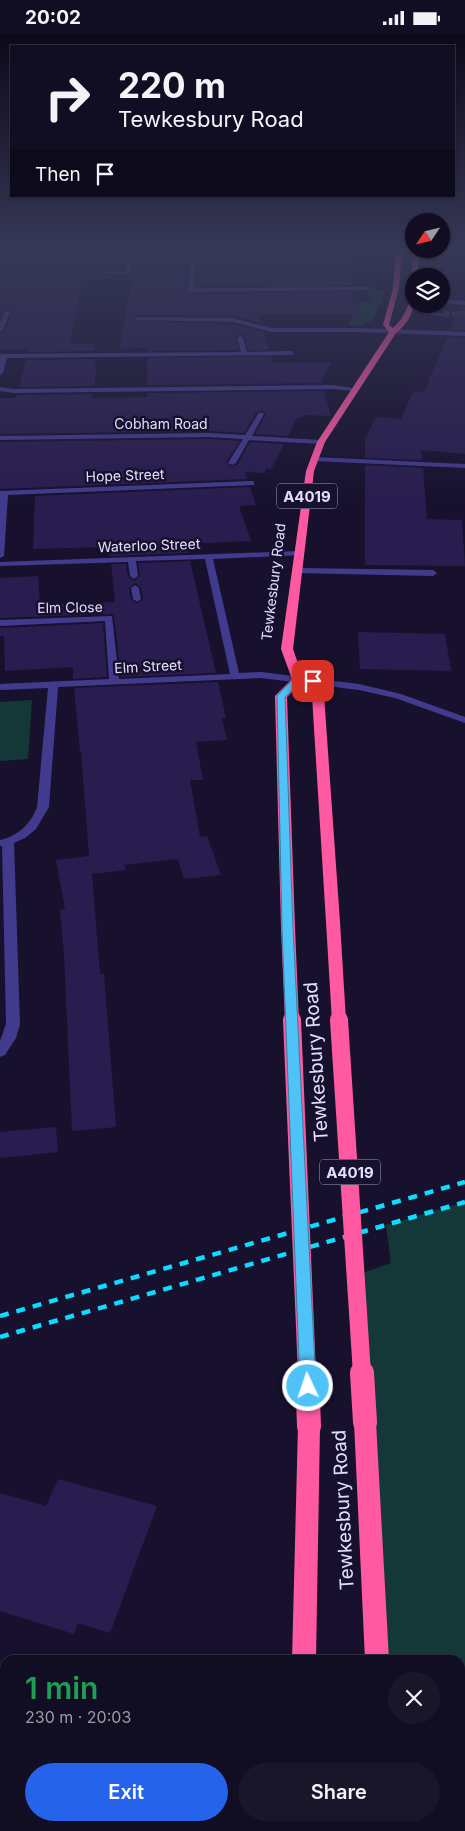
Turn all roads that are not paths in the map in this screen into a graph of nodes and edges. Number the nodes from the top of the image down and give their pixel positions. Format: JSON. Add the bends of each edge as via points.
{"nodes":[{"id":1,"x":391,"y":335,"type":"edge"},
{"id":2,"x":240,"y":338,"type":"dead end"},
{"id":3,"x":244,"y":353,"type":"junction"},
{"id":4,"x":291,"y":353,"type":"dead end"},
{"id":5,"x":2,"y":356,"type":"edge"},
{"id":6,"x":0,"y":373,"type":"edge"},
{"id":7,"x":0,"y":389,"type":"edge"},
{"id":8,"x":355,"y":389,"type":"junction"},
{"id":9,"x":261,"y":414,"type":"dead end"},
{"id":10,"x":0,"y":438,"type":"edge"},
{"id":11,"x":247,"y":438,"type":"junction"},
{"id":12,"x":321,"y":442,"type":"junction"},
{"id":13,"x":315,"y":459,"type":"junction"},
{"id":14,"x":232,"y":463,"type":"dead end"},
{"id":15,"x":465,"y":466,"type":"edge"},
{"id":16,"x":251,"y":483,"type":"dead end"},
{"id":17,"x":2,"y":493,"type":"edge"},
{"id":18,"x":299,"y":553,"type":"junction"},
{"id":19,"x":0,"y":556,"type":"edge"},
{"id":20,"x":208,"y":556,"type":"junction"},
{"id":21,"x":132,"y":559,"type":"junction"},
{"id":22,"x":0,"y":564,"type":"edge"},
{"id":23,"x":299,"y":571,"type":"junction"},
{"id":24,"x":433,"y":573,"type":"dead end"},
{"id":25,"x":134,"y":576,"type":"dead end"},
{"id":26,"x":135,"y":588,"type":"dead end"},
{"id":27,"x":137,"y":599,"type":"dead end"},
{"id":28,"x":0,"y":623,"type":"edge"},
{"id":29,"x":235,"y":675,"type":"junction"},
{"id":30,"x":298,"y":680,"type":"junction"},
{"id":31,"x":114,"y":681,"type":"junction"},
{"id":32,"x":53,"y":685,"type":"junction"},
{"id":33,"x":0,"y":687,"type":"edge"},
{"id":34,"x":463,"y":718,"type":"edge"},
{"id":35,"x":4,"y":842,"type":"edge"},
{"id":36,"x":0,"y":1052,"type":"edge"},
{"id":37,"x":304,"y":1655,"type":"edge"},
{"id":38,"x":377,"y":1655,"type":"edge"}],
"edges":[{"from":1,"to":8,"type":"highway","name":"Tewkesbury Road","number":"A4019"},
{"from":2,"to":3,"type":"street"},
{"from":3,"to":4,"type":"street"},
{"from":3,"to":5,"type":"street"},
{"from":5,"to":6,"type":"street"},
{"from":7,"to":8,"type":"street"},
{"from":8,"to":12,"type":"highway","name":"Tewkesbury Road","number":"A4019"},
{"from":9,"to":11,"type":"street"},
{"from":10,"to":11,"type":"street","name":"Cobham Road","via":[[209,435]]},
{"from":11,"to":12,"type":"street","name":"Cobham Road"},
{"from":11,"to":14,"type":"street"},
{"from":12,"to":13,"type":"highway","name":"Tewkesbury Road","number":"A4019"},
{"from":13,"to":15,"type":"street"},
{"from":13,"to":18,"type":"highway","name":"Tewkesbury Road","number":"A4019","via":[[310,471]]},
{"from":16,"to":17,"type":"street","name":"Hope Street"},
{"from":17,"to":19,"type":"street"},
{"from":18,"to":20,"type":"street","name":"Waterloo Street"},
{"from":18,"to":23,"type":"highway","name":"Tewkesbury Road","number":"A4019"},
{"from":20,"to":21,"type":"street","name":"Waterloo Street"},
{"from":20,"to":29,"type":"street"},
{"from":21,"to":22,"type":"street","name":"Waterloo Street"},
{"from":21,"to":25,"type":"street"},
{"from":23,"to":24,"type":"street"},
{"from":23,"to":30,"type":"highway","name":"Tewkesbury Road","number":"A4019","via":[[288,649]]},
{"from":26,"to":27,"type":"street"},
{"from":28,"to":31,"type":"street","name":"Elm Close","via":[[109,618]]},
{"from":29,"to":30,"type":"street","name":"Elm Street"},
{"from":29,"to":31,"type":"street","name":"Elm Street"},
{"from":30,"to":34,"type":"street","name":"Elm Street","via":[[358,687]]},
{"from":30,"to":37,"type":"highway","name":"Tewkesbury Road","number":"A4019","bridge":true,"via":[[281,696],[310,1426]]},
{"from":30,"to":38,"type":"highway","name":"Tewkesbury Road","number":"A4019","bridge":true,"via":[[318,695],[365,1422]]},
{"from":31,"to":32,"type":"street","name":"Elm Street"},
{"from":32,"to":33,"type":"street","name":"Elm Street"},
{"from":32,"to":35,"type":"street","via":[[40,817],[33,826]]},
{"from":35,"to":36,"type":"street","via":[[13,1024]]}]}
